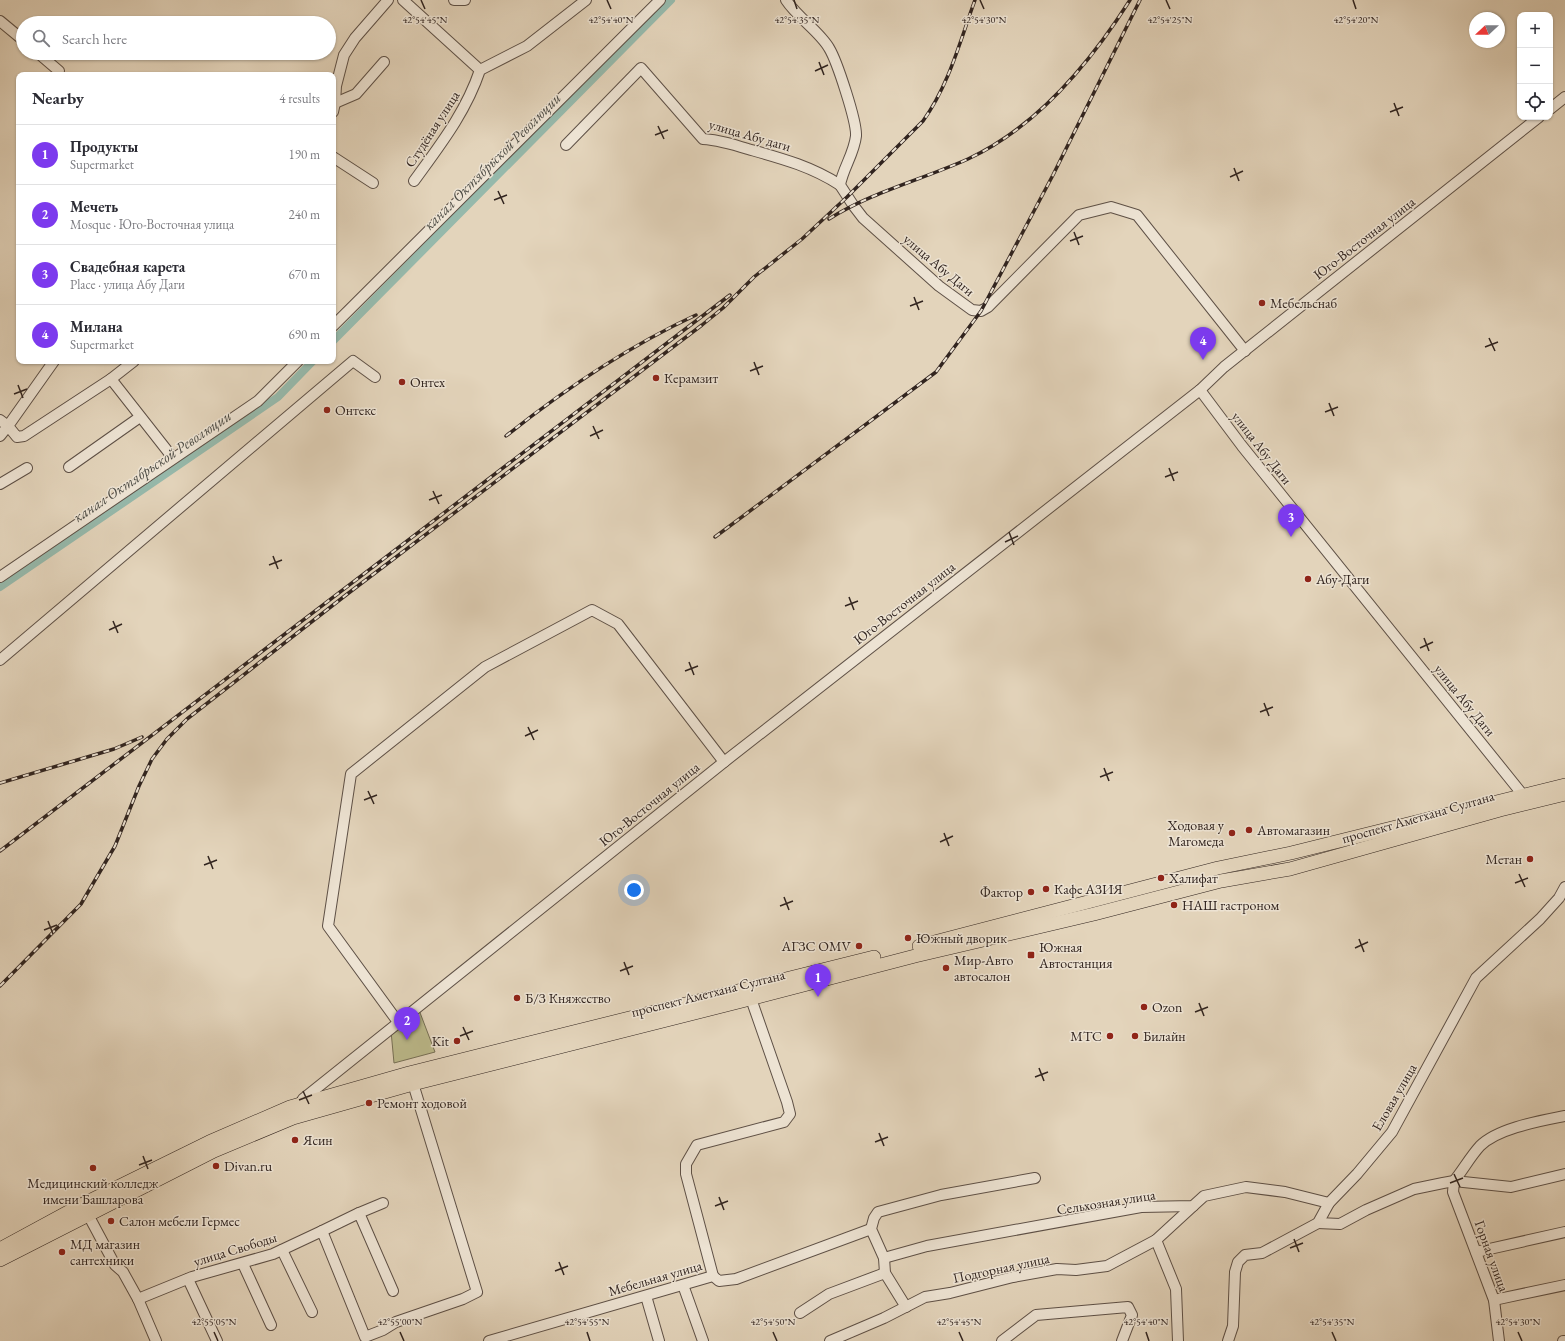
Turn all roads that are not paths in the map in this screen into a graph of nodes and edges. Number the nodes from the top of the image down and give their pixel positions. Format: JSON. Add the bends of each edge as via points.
{"nodes":[{"id":1,"x":388,"y":0,"type":"edge"},
{"id":2,"x":403,"y":0,"type":"edge"},
{"id":3,"x":454,"y":0,"type":"edge"},
{"id":4,"x":465,"y":0,"type":"edge"},
{"id":5,"x":586,"y":0,"type":"edge"},
{"id":6,"x":660,"y":0,"type":"edge"},
{"id":7,"x":786,"y":0,"type":"edge"},
{"id":8,"x":0,"y":21,"type":"edge"},
{"id":9,"x":16,"y":34,"type":"edge"},
{"id":10,"x":46,"y":60,"type":"edge"},
{"id":11,"x":384,"y":62,"type":"dead end"},
{"id":12,"x":480,"y":70,"type":"junction"},
{"id":13,"x":59,"y":71,"type":"dead end"},
{"id":14,"x":336,"y":86,"type":"edge"},
{"id":15,"x":1565,"y":97,"type":"edge"},
{"id":16,"x":336,"y":106,"type":"edge"},
{"id":17,"x":1553,"y":106,"type":"edge"},
{"id":18,"x":1535,"y":120,"type":"edge"},
{"id":19,"x":566,"y":145,"type":"dead end"},
{"id":20,"x":336,"y":159,"type":"edge"},
{"id":21,"x":414,"y":181,"type":"dead end"},
{"id":22,"x":373,"y":183,"type":"dead end"},
{"id":23,"x":840,"y":185,"type":"junction"},
{"id":24,"x":336,"y":323,"type":"edge"},
{"id":25,"x":1245,"y":350,"type":"junction"},
{"id":26,"x":52,"y":364,"type":"edge"},
{"id":27,"x":130,"y":364,"type":"edge"},
{"id":28,"x":295,"y":364,"type":"edge"},
{"id":29,"x":375,"y":377,"type":"dead end"},
{"id":30,"x":111,"y":379,"type":"junction"},
{"id":31,"x":1200,"y":390,"type":"junction"},
{"id":32,"x":140,"y":417,"type":"junction"},
{"id":33,"x":4,"y":423,"type":"edge"},
{"id":34,"x":0,"y":436,"type":"edge"},
{"id":35,"x":173,"y":458,"type":"junction"},
{"id":36,"x":70,"y":467,"type":"dead end"},
{"id":37,"x":27,"y":468,"type":"dead end"},
{"id":38,"x":0,"y":484,"type":"edge"},
{"id":39,"x":0,"y":577,"type":"edge"},
{"id":40,"x":0,"y":660,"type":"edge"},
{"id":41,"x":724,"y":762,"type":"junction"},
{"id":42,"x":1564,"y":791,"type":"edge"},
{"id":43,"x":1523,"y":800,"type":"junction"},
{"id":44,"x":1565,"y":887,"type":"edge"},
{"id":45,"x":749,"y":994,"type":"junction"},
{"id":46,"x":398,"y":1022,"type":"junction"},
{"id":47,"x":411,"y":1078,"type":"junction"},
{"id":48,"x":300,"y":1104,"type":"junction"},
{"id":49,"x":1565,"y":1116,"type":"edge"},
{"id":50,"x":293,"y":1118,"type":"junction"},
{"id":51,"x":1565,"y":1174,"type":"edge"},
{"id":52,"x":1035,"y":1178,"type":"dead end"},
{"id":53,"x":1454,"y":1181,"type":"junction"},
{"id":54,"x":383,"y":1203,"type":"dead end"},
{"id":55,"x":1329,"y":1203,"type":"junction"},
{"id":56,"x":1193,"y":1206,"type":"junction"},
{"id":57,"x":85,"y":1209,"type":"junction"},
{"id":58,"x":359,"y":1213,"type":"junction"},
{"id":59,"x":1318,"y":1223,"type":"junction"},
{"id":60,"x":872,"y":1229,"type":"junction"},
{"id":61,"x":322,"y":1231,"type":"junction"},
{"id":62,"x":1565,"y":1232,"type":"edge"},
{"id":63,"x":1156,"y":1240,"type":"junction"},
{"id":64,"x":0,"y":1249,"type":"edge"},
{"id":65,"x":282,"y":1250,"type":"junction"},
{"id":66,"x":1476,"y":1252,"type":"junction"},
{"id":67,"x":884,"y":1258,"type":"junction"},
{"id":68,"x":0,"y":1260,"type":"edge"},
{"id":69,"x":243,"y":1264,"type":"junction"},
{"id":70,"x":885,"y":1273,"type":"junction"},
{"id":71,"x":713,"y":1276,"type":"junction"},
{"id":72,"x":188,"y":1279,"type":"junction"},
{"id":73,"x":684,"y":1285,"type":"junction"},
{"id":74,"x":1565,"y":1285,"type":"edge"},
{"id":75,"x":393,"y":1291,"type":"dead end"},
{"id":76,"x":646,"y":1296,"type":"junction"},
{"id":77,"x":138,"y":1299,"type":"junction"},
{"id":78,"x":1494,"y":1300,"type":"junction"},
{"id":79,"x":906,"y":1308,"type":"junction"},
{"id":80,"x":312,"y":1312,"type":"dead end"},
{"id":81,"x":800,"y":1313,"type":"dead end"},
{"id":82,"x":271,"y":1325,"type":"dead end"},
{"id":83,"x":507,"y":1338,"type":"edge"},
{"id":84,"x":362,"y":1339,"type":"edge"},
{"id":85,"x":156,"y":1341,"type":"edge"},
{"id":86,"x":217,"y":1341,"type":"edge"},
{"id":87,"x":489,"y":1341,"type":"edge"},
{"id":88,"x":659,"y":1341,"type":"edge"},
{"id":89,"x":703,"y":1341,"type":"edge"},
{"id":90,"x":830,"y":1341,"type":"edge"},
{"id":91,"x":1002,"y":1341,"type":"edge"},
{"id":92,"x":1122,"y":1341,"type":"edge"},
{"id":93,"x":1178,"y":1341,"type":"edge"},
{"id":94,"x":1228,"y":1341,"type":"edge"},
{"id":95,"x":1499,"y":1341,"type":"edge"}],
"edges":[{"from":1,"to":14,"type":"street","via":[[355,38],[344,55]]},
{"from":2,"to":12,"type":"street"},
{"from":3,"to":4,"type":"street"},
{"from":5,"to":12,"type":"street","via":[[527,46]]},
{"from":6,"to":24,"type":"street"},
{"from":7,"to":23,"type":"street","via":[[829,48],[854,116],[854,149],[841,176]]},
{"from":8,"to":9,"type":"street"},
{"from":10,"to":13,"type":"street"},
{"from":11,"to":16,"type":"street","via":[[356,94]]},
{"from":12,"to":21,"type":"street","name":"Студёная улица","via":[[473,92],[455,124]]},
{"from":15,"to":17,"type":"street"},
{"from":18,"to":25,"type":"street","name":"Юго-Восточная улица"},
{"from":19,"to":23,"type":"street","name":"улица Абу даги","via":[[641,68],[703,140],[719,140],[783,158],[810,168]]},
{"from":20,"to":22,"type":"street"},
{"from":23,"to":25,"type":"street","name":"улица Абу Даги","via":[[863,218],[934,280],[972,310],[980,311],[988,307],[1079,215],[1111,207],[1137,214]]},
{"from":25,"to":31,"type":"street","name":"Юго-Восточная улица"},
{"from":26,"to":33,"type":"street"},
{"from":27,"to":30,"type":"street"},
{"from":28,"to":35,"type":"street","via":[[258,401]]},
{"from":29,"to":40,"type":"street","via":[[353,361]]},
{"from":30,"to":32,"type":"street"},
{"from":30,"to":33,"type":"street","via":[[24,436],[17,437]]},
{"from":31,"to":41,"type":"street","name":"Юго-Восточная улица"},
{"from":31,"to":43,"type":"street","name":"улица Абу Даги"},
{"from":32,"to":35,"type":"street"},
{"from":32,"to":36,"type":"street"},
{"from":33,"to":34,"type":"street"},
{"from":35,"to":39,"type":"street"},
{"from":37,"to":38,"type":"street"},
{"from":41,"to":46,"type":"street","name":"Юго-Восточная улица"},
{"from":41,"to":46,"type":"street","via":[[618,624],[592,610],[479,672],[351,774],[328,926]]},
{"from":42,"to":43,"type":"main road"},
{"from":43,"to":45,"type":"main road","via":[[1218,868]]},
{"from":44,"to":55,"type":"street","name":"Еловая улица","via":[[1559,898],[1540,919],[1476,978],[1392,1132]]},
{"from":45,"to":47,"type":"main road"},
{"from":45,"to":71,"type":"street","via":[[790,1114],[784,1122],[697,1144],[686,1164],[686,1174]]},
{"from":46,"to":48,"type":"street","name":"Юго-Восточная улица"},
{"from":47,"to":48,"type":"main road"},
{"from":47,"to":50,"type":"main road"},
{"from":47,"to":84,"type":"street","via":[[477,1292],[463,1300],[396,1322]]},
{"from":48,"to":50,"type":"street","name":"Юго-Восточная улица"},
{"from":48,"to":57,"type":"main road","via":[[209,1142]]},
{"from":49,"to":53,"type":"street","via":[[1494,1136],[1481,1146]]},
{"from":50,"to":57,"type":"main road"},
{"from":51,"to":53,"type":"street","via":[[1510,1186]]},
{"from":52,"to":60,"type":"street","via":[[941,1195],[878,1212]]},
{"from":53,"to":59,"type":"street","via":[[1414,1189],[1340,1224]]},
{"from":53,"to":66,"type":"street","name":"Горная улица","via":[[1454,1192]]},
{"from":54,"to":58,"type":"street","name":"улица Свободы"},
{"from":55,"to":56,"type":"street","via":[[1286,1192],[1246,1187],[1204,1196]]},
{"from":55,"to":59,"type":"street","name":"Еловая улица"},
{"from":56,"to":63,"type":"street","name":"Подгорная улица"},
{"from":56,"to":67,"type":"street","name":"Сельхозная улица","via":[[1141,1207],[927,1246]]},
{"from":57,"to":64,"type":"main road"},
{"from":57,"to":68,"type":"main road"},
{"from":57,"to":77,"type":"street","via":[[115,1265],[123,1272]]},
{"from":58,"to":61,"type":"street","name":"улица Свободы"},
{"from":58,"to":75,"type":"street"},
{"from":59,"to":94,"type":"street","via":[[1262,1253],[1245,1255],[1238,1262],[1235,1272],[1233,1326]]},
{"from":60,"to":67,"type":"street"},
{"from":60,"to":71,"type":"street","name":"Мебельная улица","via":[[736,1279],[719,1280]]},
{"from":61,"to":65,"type":"street","name":"улица Свободы"},
{"from":61,"to":84,"type":"street"},
{"from":62,"to":66,"type":"street"},
{"from":63,"to":79,"type":"street","name":"Подгорная улица","via":[[1107,1266],[1076,1270],[1057,1269],[1012,1277],[925,1297]]},
{"from":63,"to":93,"type":"street","via":[[1176,1289]]},
{"from":65,"to":69,"type":"street","name":"улица Свободы"},
{"from":65,"to":80,"type":"street"},
{"from":66,"to":78,"type":"street","name":"Горная улица"},
{"from":67,"to":70,"type":"street"},
{"from":69,"to":72,"type":"street","name":"улица Свободы"},
{"from":69,"to":82,"type":"street"},
{"from":70,"to":79,"type":"street"},
{"from":70,"to":81,"type":"street","via":[[829,1294]]},
{"from":71,"to":73,"type":"street","name":"Мебельная улица"},
{"from":72,"to":77,"type":"street","name":"улица Свободы"},
{"from":72,"to":86,"type":"street"},
{"from":73,"to":76,"type":"street","name":"Мебельная улица"},
{"from":73,"to":89,"type":"street"},
{"from":74,"to":78,"type":"street"},
{"from":76,"to":83,"type":"street","name":"Мебельная улица"},
{"from":76,"to":88,"type":"street"},
{"from":77,"to":85,"type":"street"},
{"from":78,"to":95,"type":"street","name":"Горная улица"},
{"from":79,"to":90,"type":"street","name":"Подгорная улица"},
{"from":83,"to":87,"type":"street","name":"Мебельная улица"},
{"from":91,"to":92,"type":"street","via":[[1036,1315],[1128,1307],[1132,1314]]}]}
